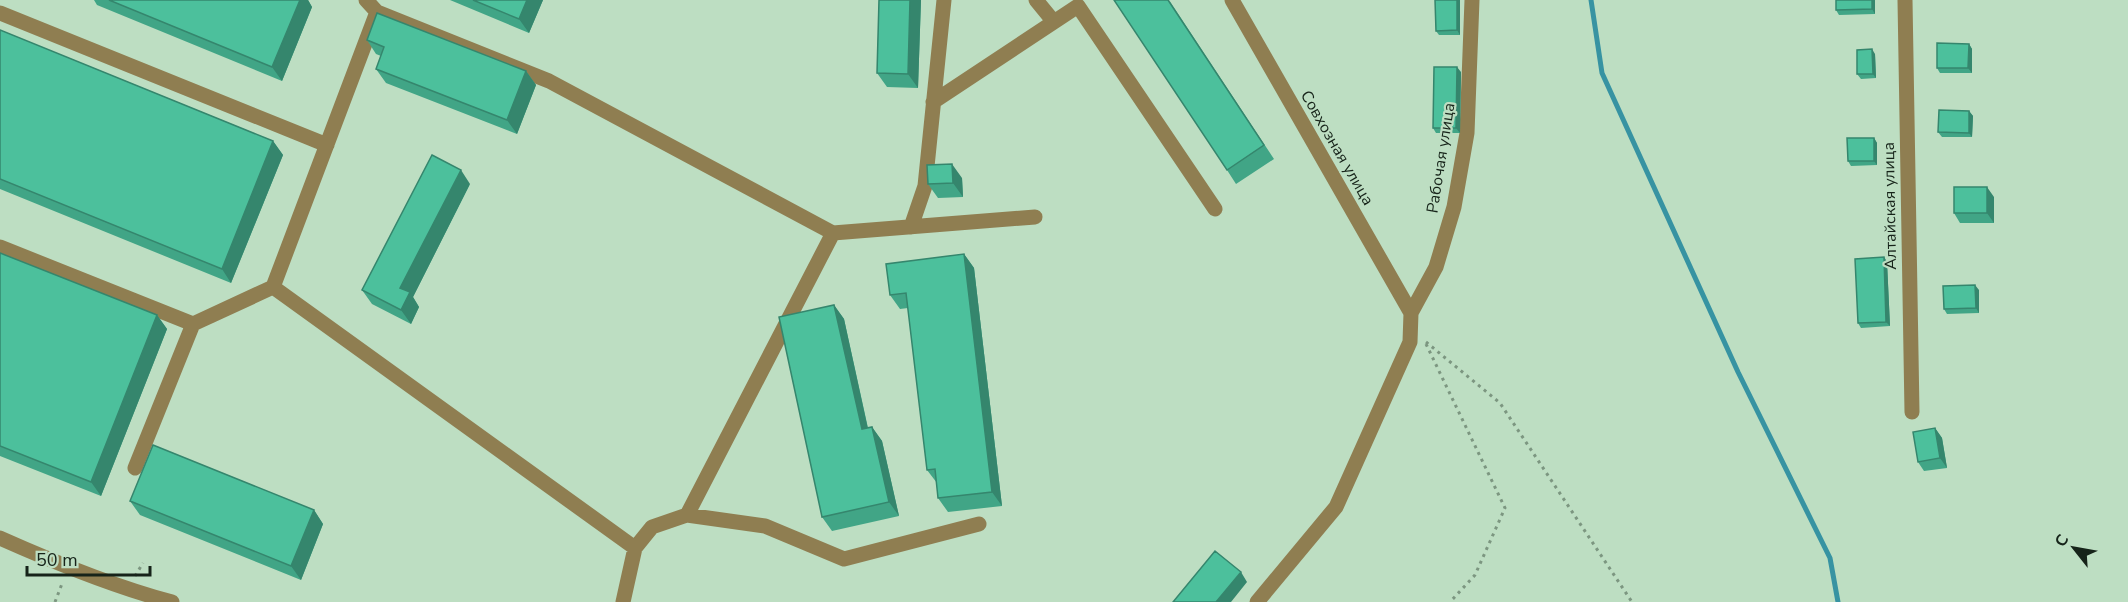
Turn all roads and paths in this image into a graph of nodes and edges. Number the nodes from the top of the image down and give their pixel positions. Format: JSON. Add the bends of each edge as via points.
{"nodes":[{"id":1,"x":366,"y":0,"type":"edge"},
{"id":2,"x":944,"y":0,"type":"edge"},
{"id":3,"x":1036,"y":0,"type":"edge"},
{"id":4,"x":1233,"y":0,"type":"edge"},
{"id":5,"x":1472,"y":0,"type":"edge"},
{"id":6,"x":1905,"y":0,"type":"edge"},
{"id":7,"x":377,"y":12,"type":"junction"},
{"id":8,"x":0,"y":13,"type":"edge"},
{"id":9,"x":1054,"y":22,"type":"junction"},
{"id":10,"x":933,"y":102,"type":"junction"},
{"id":11,"x":327,"y":145,"type":"junction"},
{"id":12,"x":1215,"y":209,"type":"dead end"},
{"id":13,"x":1035,"y":217,"type":"dead end"},
{"id":14,"x":911,"y":227,"type":"junction"},
{"id":15,"x":833,"y":233,"type":"junction"},
{"id":16,"x":0,"y":247,"type":"edge"},
{"id":17,"x":273,"y":287,"type":"junction"},
{"id":18,"x":1411,"y":313,"type":"junction"},
{"id":19,"x":194,"y":324,"type":"junction"},
{"id":20,"x":1912,"y":412,"type":"dead end"},
{"id":21,"x":135,"y":468,"type":"dead end"},
{"id":22,"x":687,"y":515,"type":"junction"},
{"id":23,"x":979,"y":524,"type":"dead end"},
{"id":24,"x":0,"y":538,"type":"edge"},
{"id":25,"x":635,"y":548,"type":"junction"},
{"id":26,"x":67,"y":568,"type":"junction"},
{"id":27,"x":55,"y":602,"type":"edge"},
{"id":28,"x":172,"y":602,"type":"edge"},
{"id":29,"x":623,"y":602,"type":"edge"},
{"id":30,"x":1257,"y":602,"type":"edge"},
{"id":31,"x":1450,"y":602,"type":"edge"},
{"id":32,"x":1632,"y":602,"type":"edge"}],
"edges":[{"from":1,"to":7,"type":"street"},
{"from":2,"to":10,"type":"street"},
{"from":3,"to":9,"type":"street"},
{"from":4,"to":18,"type":"street","name":"Совхозная улица"},
{"from":5,"to":18,"type":"street","name":"Рабочая улица","via":[[1467,133],[1454,207],[1436,267]]},
{"from":6,"to":20,"type":"street","name":"Алтайская улица"},
{"from":7,"to":11,"type":"street"},
{"from":7,"to":15,"type":"street","via":[[549,81]]},
{"from":8,"to":11,"type":"street"},
{"from":9,"to":10,"type":"street"},
{"from":9,"to":12,"type":"street","via":[[1078,6]]},
{"from":10,"to":14,"type":"street","via":[[925,186]]},
{"from":11,"to":17,"type":"street"},
{"from":13,"to":14,"type":"street"},
{"from":14,"to":15,"type":"street"},
{"from":15,"to":22,"type":"street"},
{"from":16,"to":19,"type":"street"},
{"from":17,"to":19,"type":"street"},
{"from":17,"to":25,"type":"street"},
{"from":18,"to":30,"type":"street","via":[[1410,342],[1336,507]]},
{"from":19,"to":21,"type":"street"},
{"from":22,"to":23,"type":"street","via":[[765,526],[844,559]]},
{"from":22,"to":25,"type":"street","via":[[652,527]]},
{"from":24,"to":26,"type":"street"},
{"from":25,"to":29,"type":"street"},
{"from":26,"to":27,"type":"path"},
{"from":26,"to":28,"type":"street"},
{"from":31,"to":32,"type":"path","via":[[1475,575],[1505,508],[1424,341],[1500,403]]}]}
